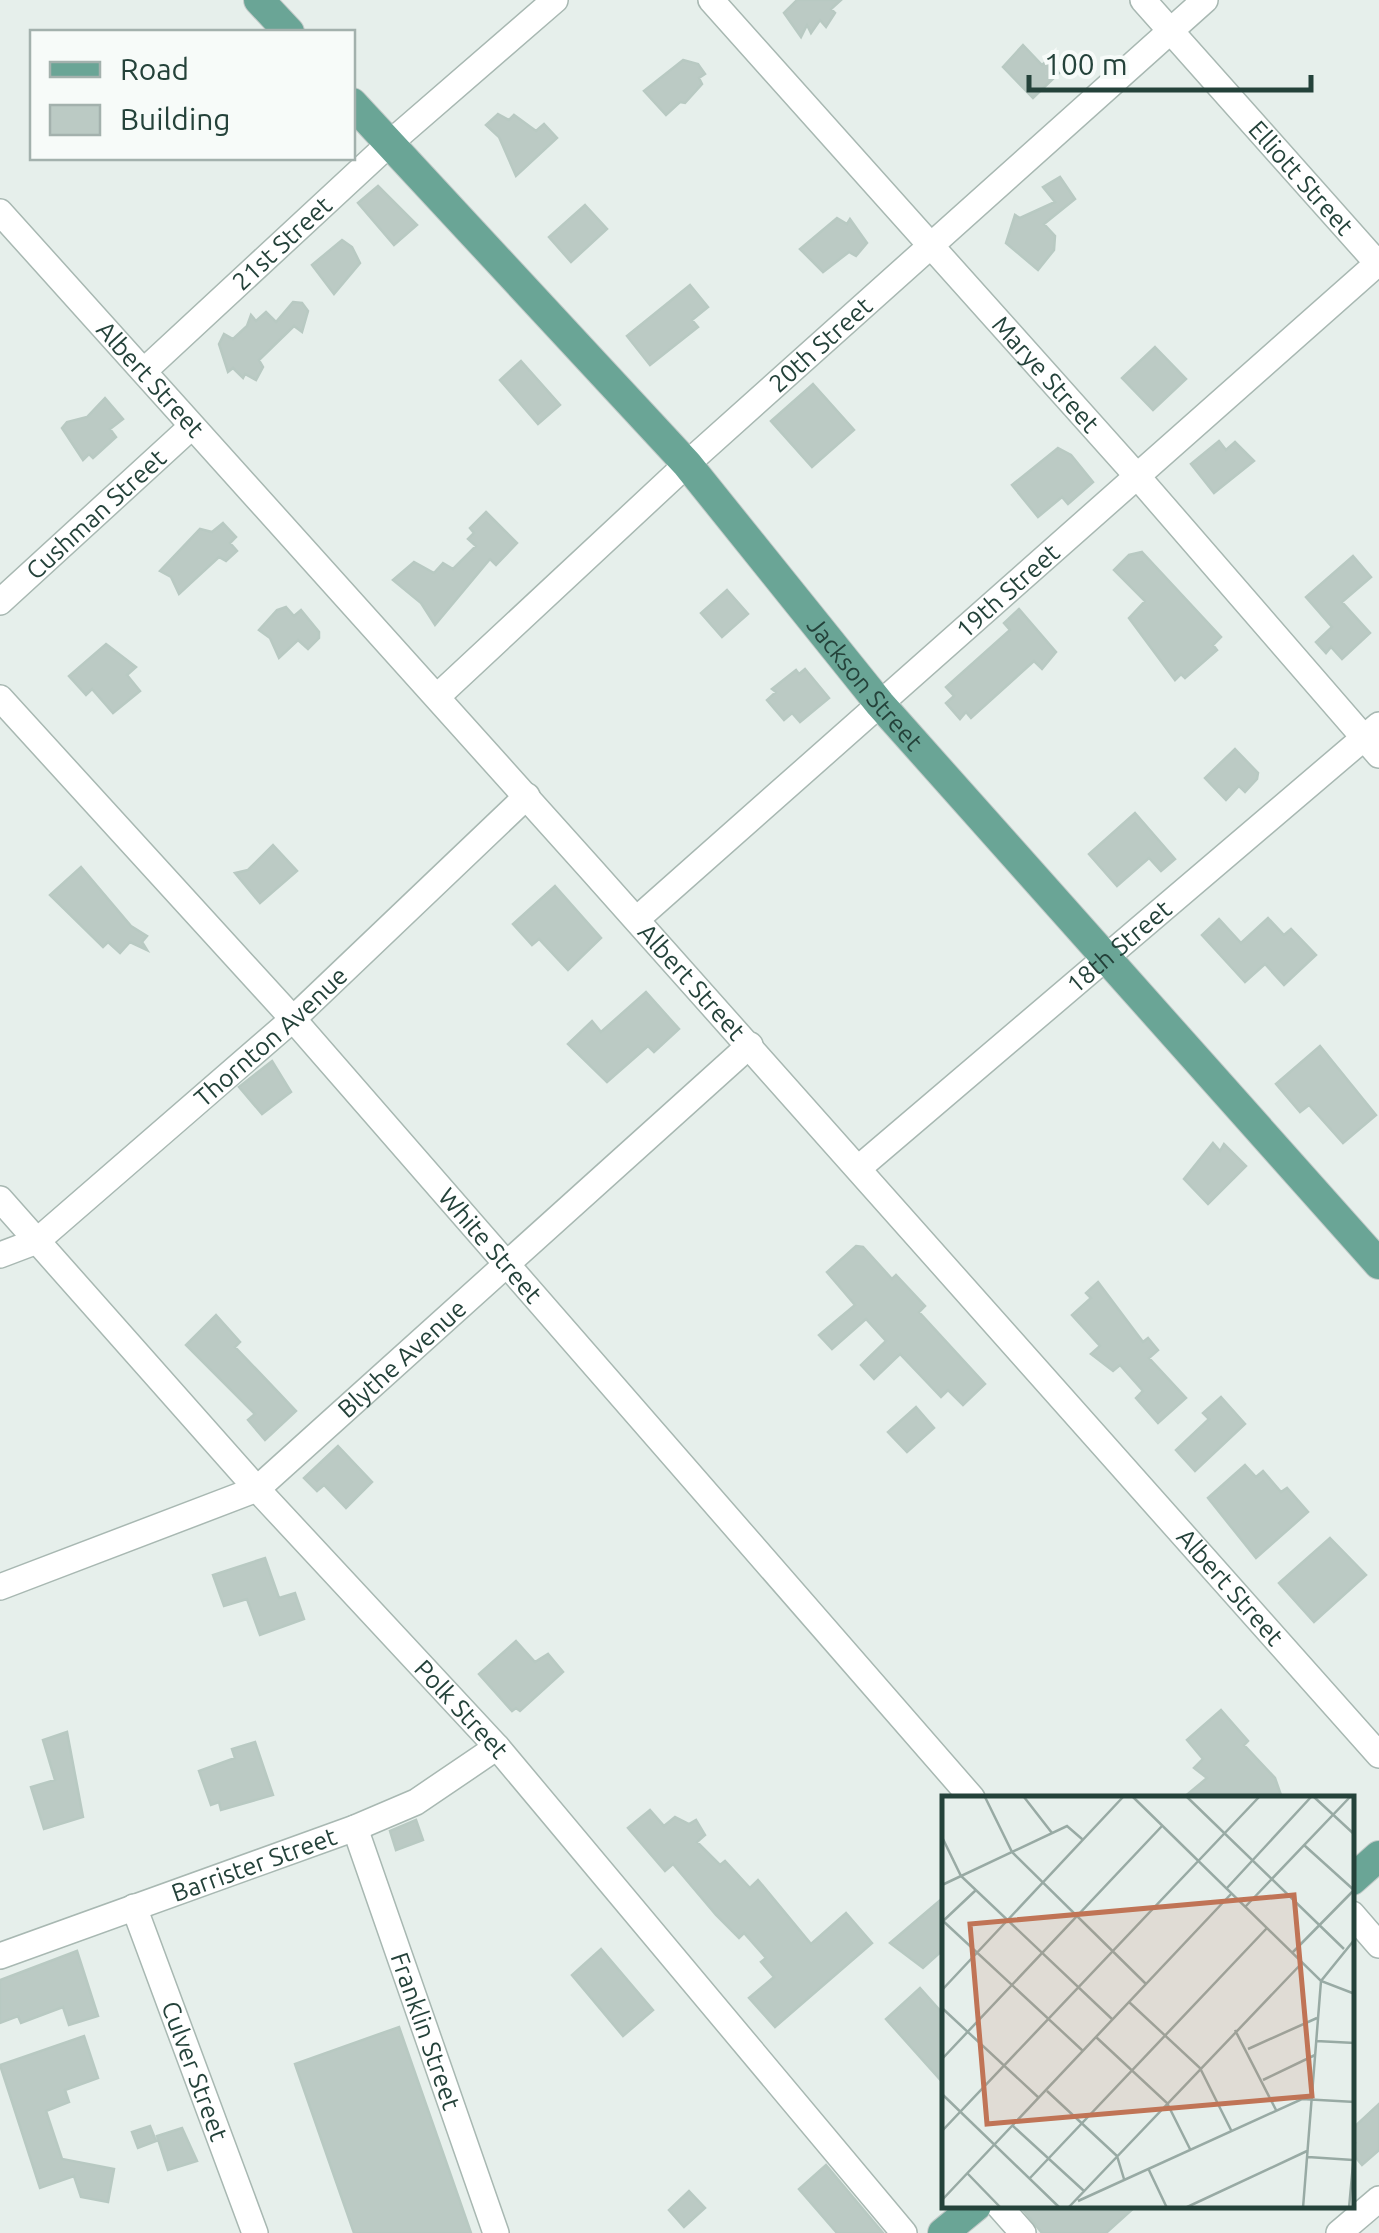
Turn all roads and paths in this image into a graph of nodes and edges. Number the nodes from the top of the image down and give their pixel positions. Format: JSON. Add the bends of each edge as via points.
{"nodes":[{"id":1,"x":259,"y":0,"type":"edge"},
{"id":2,"x":554,"y":0,"type":"edge"},
{"id":3,"x":710,"y":0,"type":"edge"},
{"id":4,"x":1142,"y":0,"type":"edge"},
{"id":5,"x":1204,"y":0,"type":"edge"},
{"id":6,"x":287,"y":30,"type":"edge"},
{"id":7,"x":1170,"y":30,"type":"junction"},
{"id":8,"x":355,"y":106,"type":"edge"},
{"id":9,"x":390,"y":144,"type":"junction"},
{"id":10,"x":0,"y":212,"type":"edge"},
{"id":11,"x":931,"y":246,"type":"junction"},
{"id":12,"x":1378,"y":263,"type":"edge"},
{"id":13,"x":144,"y":371,"type":"junction"},
{"id":14,"x":190,"y":428,"type":"junction"},
{"id":15,"x":687,"y":464,"type":"junction"},
{"id":16,"x":1137,"y":476,"type":"junction"},
{"id":17,"x":0,"y":602,"type":"edge"},
{"id":18,"x":439,"y":695,"type":"junction"},
{"id":19,"x":0,"y":698,"type":"edge"},
{"id":20,"x":880,"y":704,"type":"junction"},
{"id":21,"x":1374,"y":739,"type":"edge"},
{"id":22,"x":527,"y":796,"type":"junction"},
{"id":23,"x":637,"y":919,"type":"junction"},
{"id":24,"x":1106,"y":957,"type":"junction"},
{"id":25,"x":293,"y":1019,"type":"junction"},
{"id":26,"x":750,"y":1045,"type":"junction"},
{"id":27,"x":860,"y":1167,"type":"junction"},
{"id":28,"x":0,"y":1200,"type":"edge"},
{"id":29,"x":37,"y":1241,"type":"junction"},
{"id":30,"x":0,"y":1255,"type":"edge"},
{"id":31,"x":1379,"y":1264,"type":"edge"},
{"id":32,"x":510,"y":1265,"type":"junction"},
{"id":33,"x":257,"y":1489,"type":"junction"},
{"id":34,"x":0,"y":1586,"type":"edge"},
{"id":35,"x":497,"y":1747,"type":"junction"},
{"id":36,"x":1379,"y":1755,"type":"edge"},
{"id":37,"x":970,"y":1796,"type":"edge"},
{"id":38,"x":354,"y":1828,"type":"junction"},
{"id":39,"x":1379,"y":1856,"type":"edge"},
{"id":40,"x":1354,"y":1878,"type":"edge"},
{"id":41,"x":134,"y":1908,"type":"junction"},
{"id":42,"x":1354,"y":1916,"type":"edge"},
{"id":43,"x":1379,"y":1945,"type":"edge"},
{"id":44,"x":0,"y":1956,"type":"edge"},
{"id":45,"x":1379,"y":2199,"type":"edge"},
{"id":46,"x":973,"y":2208,"type":"edge"},
{"id":47,"x":1000,"y":2208,"type":"edge"},
{"id":48,"x":255,"y":2233,"type":"edge"},
{"id":49,"x":496,"y":2233,"type":"edge"},
{"id":50,"x":904,"y":2233,"type":"edge"},
{"id":51,"x":942,"y":2233,"type":"edge"},
{"id":52,"x":1023,"y":2233,"type":"edge"},
{"id":53,"x":1339,"y":2233,"type":"edge"}],
"edges":[{"from":1,"to":6,"type":"main road"},
{"from":2,"to":9,"type":"street","name":"21st Street"},
{"from":3,"to":11,"type":"street","name":"Marye Street"},
{"from":4,"to":7,"type":"street","name":"Elliott Street"},
{"from":5,"to":7,"type":"street","name":"20th Street"},
{"from":7,"to":11,"type":"street","name":"20th Street"},
{"from":7,"to":12,"type":"street","name":"Elliott Street"},
{"from":8,"to":9,"type":"main road","name":"Jackson Street"},
{"from":9,"to":13,"type":"street","name":"21st Street"},
{"from":9,"to":15,"type":"main road","name":"Jackson Street"},
{"from":10,"to":13,"type":"street","name":"Albert Street"},
{"from":11,"to":15,"type":"street","name":"20th Street"},
{"from":11,"to":16,"type":"street","name":"Marye Street"},
{"from":12,"to":16,"type":"street","name":"19th Street"},
{"from":13,"to":14,"type":"street","name":"Albert Street"},
{"from":14,"to":17,"type":"street","name":"Cushman Street"},
{"from":14,"to":18,"type":"street","name":"Albert Street"},
{"from":15,"to":18,"type":"street","name":"20th Street"},
{"from":15,"to":20,"type":"main road","name":"Jackson Street"},
{"from":16,"to":20,"type":"street","name":"19th Street"},
{"from":16,"to":21,"type":"street","name":"Marye Street"},
{"from":18,"to":22,"type":"street","name":"Albert Street"},
{"from":19,"to":25,"type":"street","name":"White Street"},
{"from":20,"to":23,"type":"street","name":"19th Street"},
{"from":20,"to":24,"type":"main road","name":"Jackson Street"},
{"from":21,"to":24,"type":"street","name":"18th Street"},
{"from":22,"to":23,"type":"street","name":"Albert Street"},
{"from":22,"to":25,"type":"street","name":"Thornton Avenue"},
{"from":23,"to":26,"type":"street","name":"Albert Street"},
{"from":24,"to":27,"type":"street","name":"18th Street"},
{"from":24,"to":31,"type":"main road","name":"Jackson Street"},
{"from":25,"to":29,"type":"street","name":"Thornton Avenue"},
{"from":25,"to":32,"type":"street","name":"White Street"},
{"from":26,"to":27,"type":"street","name":"Albert Street"},
{"from":26,"to":32,"type":"street","name":"Blythe Avenue"},
{"from":27,"to":36,"type":"street","name":"Albert Street"},
{"from":28,"to":29,"type":"street","name":"Polk Street"},
{"from":29,"to":30,"type":"street","name":"Thornton Avenue"},
{"from":29,"to":33,"type":"street","name":"Polk Street"},
{"from":32,"to":33,"type":"street","name":"Blythe Avenue"},
{"from":32,"to":37,"type":"street","name":"White Street"},
{"from":33,"to":34,"type":"street","name":"Blythe Avenue"},
{"from":33,"to":35,"type":"street","name":"Polk Street"},
{"from":35,"to":38,"type":"street","name":"Barrister Street","via":[[416,1802]]},
{"from":35,"to":50,"type":"street","name":"Polk Street"},
{"from":38,"to":41,"type":"street","name":"Barrister Street"},
{"from":38,"to":49,"type":"street","name":"Franklin Street"},
{"from":39,"to":40,"type":"main road"},
{"from":41,"to":44,"type":"street","name":"Barrister Street"},
{"from":41,"to":48,"type":"street","name":"Culver Street"},
{"from":42,"to":43,"type":"street"},
{"from":45,"to":53,"type":"street"},
{"from":46,"to":51,"type":"main road"},
{"from":47,"to":52,"type":"street"}]}
